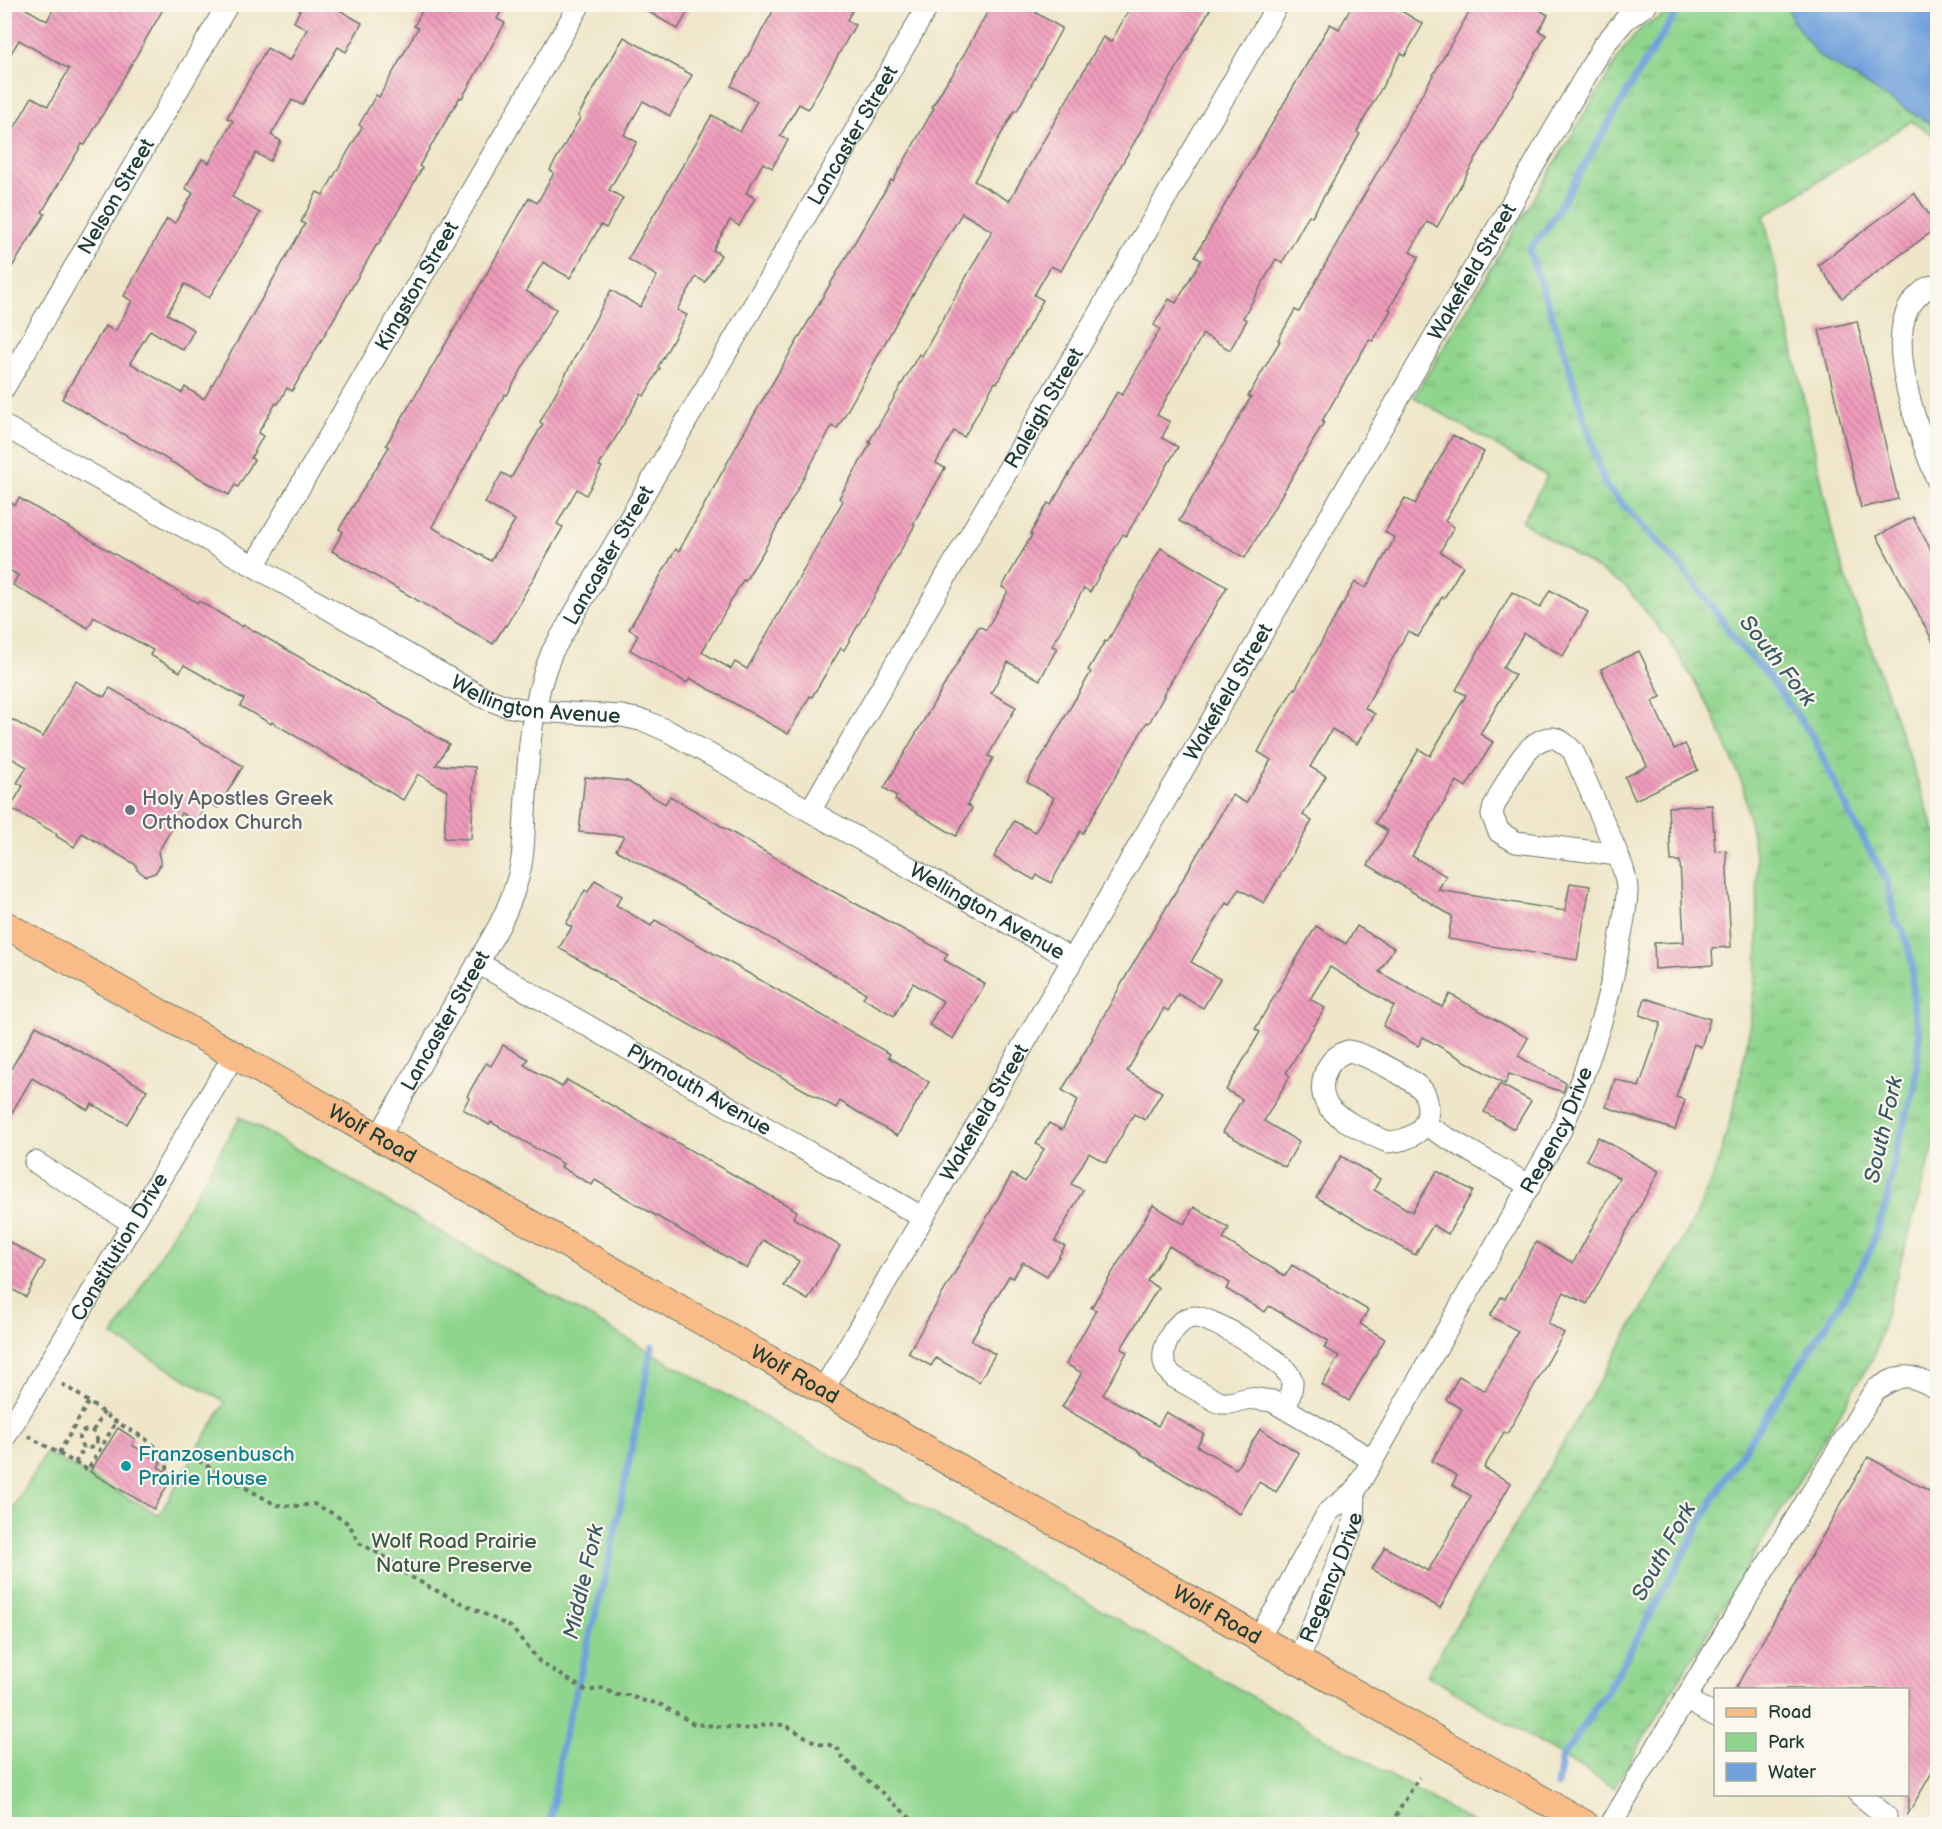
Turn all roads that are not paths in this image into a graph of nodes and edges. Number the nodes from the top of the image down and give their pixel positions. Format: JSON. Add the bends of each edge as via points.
{"nodes":[{"id":1,"x":228,"y":4,"type":"edge"},
{"id":2,"x":580,"y":4,"type":"edge"},
{"id":3,"x":929,"y":4,"type":"edge"},
{"id":4,"x":1278,"y":4,"type":"edge"},
{"id":5,"x":1647,"y":4,"type":"edge"},
{"id":6,"x":1938,"y":285,"type":"edge"},
{"id":7,"x":4,"y":388,"type":"edge"},
{"id":8,"x":4,"y":426,"type":"edge"},
{"id":9,"x":1938,"y":482,"type":"edge"},
{"id":10,"x":254,"y":566,"type":"junction"},
{"id":11,"x":534,"y":711,"type":"junction"},
{"id":12,"x":810,"y":811,"type":"junction"},
{"id":13,"x":1618,"y":855,"type":"junction"},
{"id":14,"x":4,"y":924,"type":"edge"},
{"id":15,"x":1072,"y":959,"type":"junction"},
{"id":16,"x":478,"y":963,"type":"junction"},
{"id":17,"x":234,"y":1055,"type":"junction"},
{"id":18,"x":1425,"y":1125,"type":"junction"},
{"id":19,"x":379,"y":1137,"type":"junction"},
{"id":20,"x":35,"y":1162,"type":"dead end"},
{"id":21,"x":1530,"y":1186,"type":"junction"},
{"id":22,"x":922,"y":1217,"type":"junction"},
{"id":23,"x":134,"y":1223,"type":"junction"},
{"id":24,"x":1938,"y":1389,"type":"edge"},
{"id":25,"x":823,"y":1390,"type":"junction"},
{"id":26,"x":1286,"y":1408,"type":"junction"},
{"id":27,"x":8,"y":1433,"type":"edge"},
{"id":28,"x":1373,"y":1460,"type":"junction"},
{"id":29,"x":1355,"y":1491,"type":"junction"},
{"id":30,"x":1258,"y":1638,"type":"junction"},
{"id":31,"x":1298,"y":1661,"type":"junction"},
{"id":32,"x":1685,"y":1699,"type":"junction"},
{"id":33,"x":1714,"y":1715,"type":"edge"},
{"id":34,"x":1861,"y":1796,"type":"edge"},
{"id":35,"x":1585,"y":1824,"type":"edge"},
{"id":36,"x":1611,"y":1824,"type":"edge"},
{"id":37,"x":1886,"y":1824,"type":"edge"}],
"edges":[{"from":1,"to":7,"type":"street","name":"Nelson Street"},
{"from":2,"to":10,"type":"street","name":"Kingston Street"},
{"from":3,"to":11,"type":"street","name":"Lancaster Street","via":[[552,652]]},
{"from":4,"to":12,"type":"street","name":"Raleigh Street"},
{"from":5,"to":15,"type":"street","name":"Wakefield Street","via":[[1625,20],[1603,46]]},
{"from":6,"to":9,"type":"street","via":[[1927,286],[1908,307],[1901,332],[1901,361]]},
{"from":8,"to":10,"type":"street","name":"Wellington Avenue"},
{"from":10,"to":11,"type":"street","name":"Wellington Avenue","via":[[480,696]]},
{"from":11,"to":12,"type":"street","name":"Wellington Avenue","via":[[645,721],[690,742]]},
{"from":11,"to":16,"type":"street","name":"Lancaster Street","via":[[522,863],[509,905]]},
{"from":12,"to":15,"type":"street","name":"Wellington Avenue"},
{"from":13,"to":13,"type":"street","name":"Regency Drive","via":[[1516,842],[1499,832],[1492,815],[1494,806],[1532,745],[1553,738],[1573,751]]},
{"from":13,"to":21,"type":"street","name":"Regency Drive","via":[[1627,889],[1613,982],[1574,1101]]},
{"from":14,"to":17,"type":"main road","name":"Wolf Road"},
{"from":15,"to":22,"type":"street","name":"Wakefield Street"},
{"from":16,"to":19,"type":"street","name":"Lancaster Street"},
{"from":16,"to":22,"type":"street","name":"Plymouth Avenue"},
{"from":17,"to":19,"type":"main road","name":"Wolf Road"},
{"from":17,"to":23,"type":"street","name":"Constitution Drive"},
{"from":18,"to":18,"type":"street","via":[[1428,1114],[1424,1092],[1360,1053],[1338,1054],[1325,1071],[1323,1095],[1333,1113],[1378,1138],[1398,1142],[1417,1134]]},
{"from":18,"to":21,"type":"street"},
{"from":19,"to":25,"type":"main road","name":"Wolf Road"},
{"from":20,"to":23,"type":"street"},
{"from":21,"to":28,"type":"street","name":"Regency Drive"},
{"from":22,"to":25,"type":"street","name":"Wakefield Street"},
{"from":23,"to":27,"type":"street","name":"Constitution Drive"},
{"from":24,"to":32,"type":"street","via":[[1915,1377],[1894,1378],[1875,1390]]},
{"from":25,"to":30,"type":"main road","name":"Wolf Road"},
{"from":26,"to":26,"type":"street","via":[[1292,1382],[1272,1357],[1206,1318],[1188,1318],[1178,1325],[1165,1350],[1164,1361],[1174,1377],[1220,1403],[1249,1398],[1272,1401]]},
{"from":26,"to":28,"type":"street"},
{"from":28,"to":29,"type":"street","name":"Regency Drive"},
{"from":29,"to":30,"type":"street","name":"Regency Drive","via":[[1328,1512]]},
{"from":29,"to":31,"type":"street","name":"Regency Drive","via":[[1354,1522]]},
{"from":30,"to":31,"type":"main road","name":"Wolf Road"},
{"from":31,"to":35,"type":"main road","name":"Wolf Road"},
{"from":32,"to":33,"type":"street"},
{"from":32,"to":36,"type":"street"},
{"from":34,"to":37,"type":"street","via":[[1886,1816]]}]}
